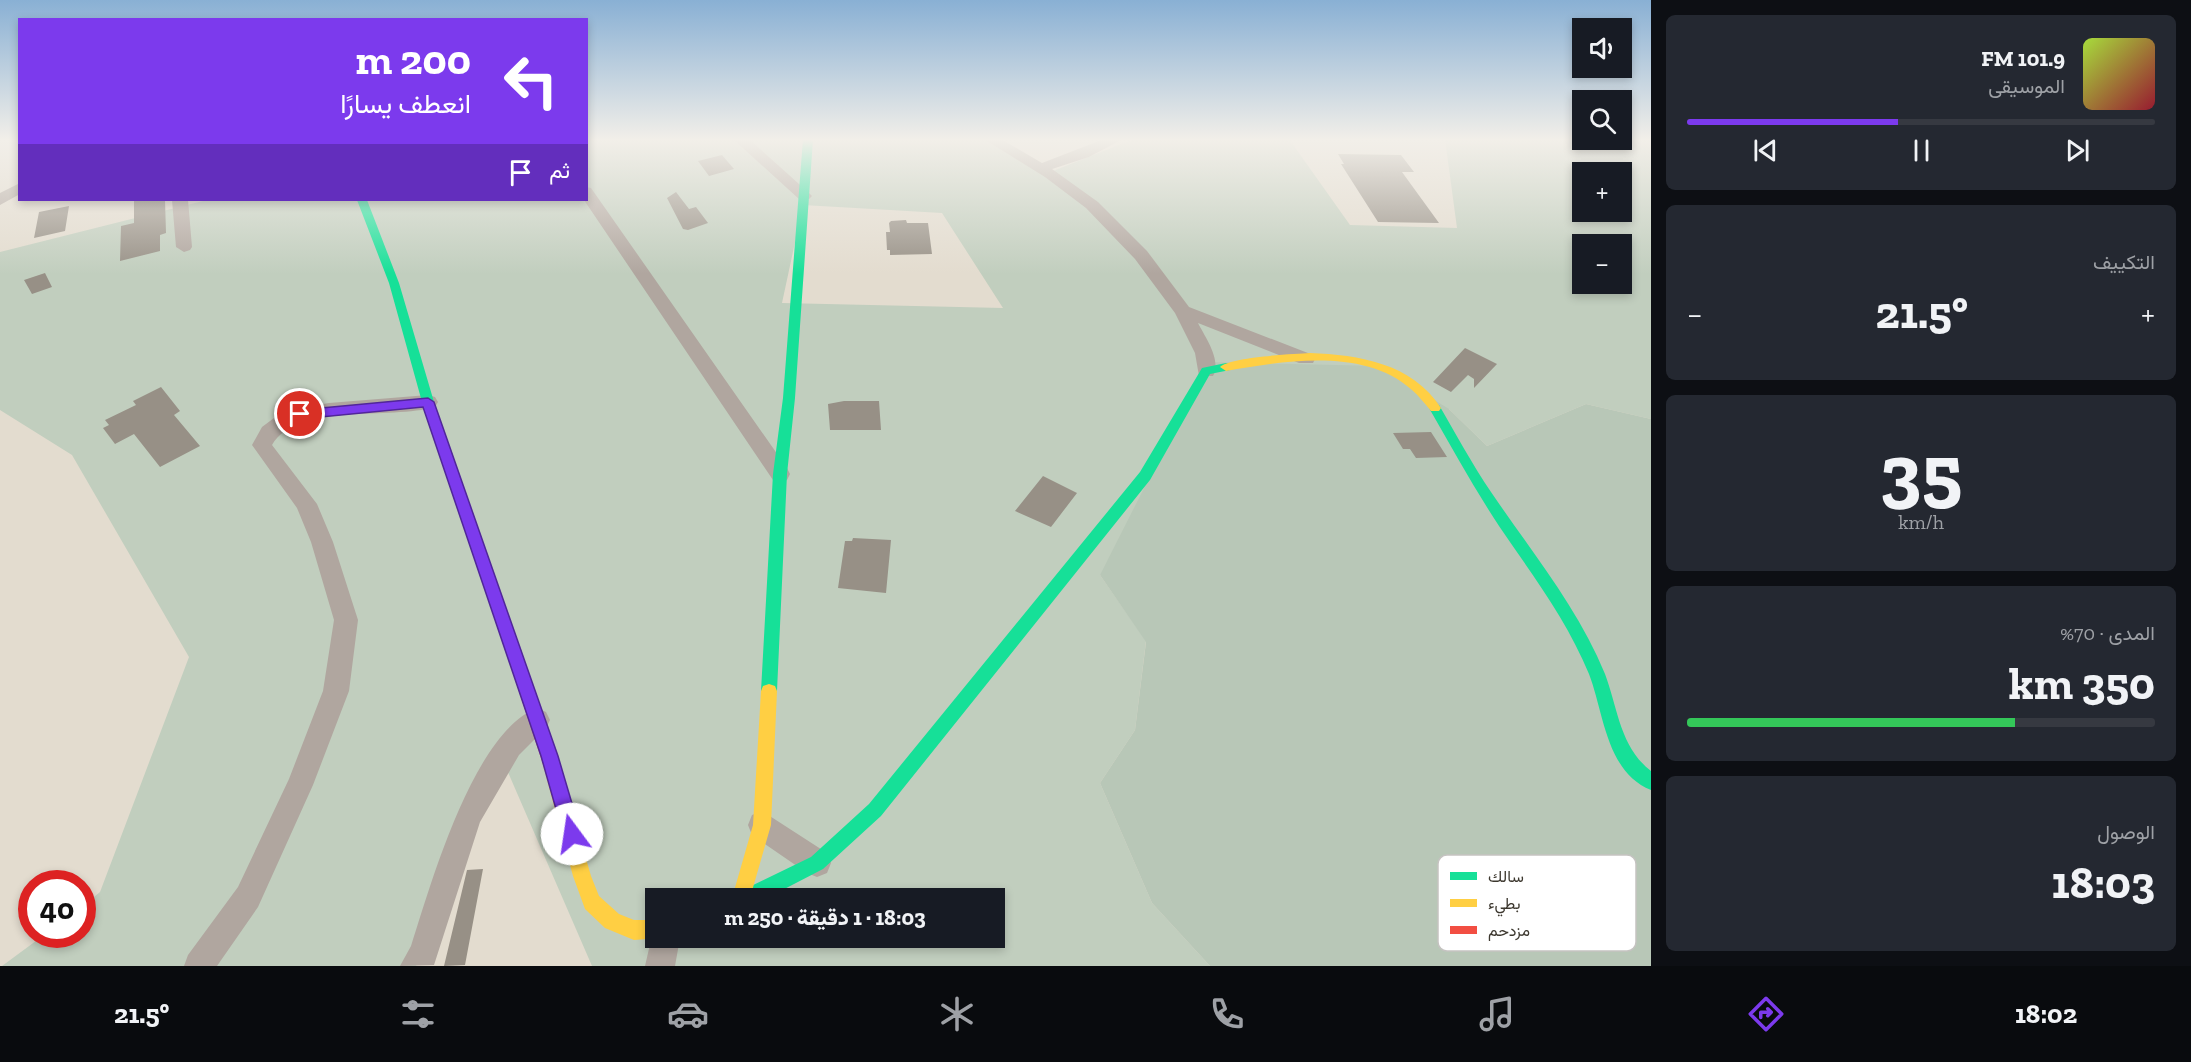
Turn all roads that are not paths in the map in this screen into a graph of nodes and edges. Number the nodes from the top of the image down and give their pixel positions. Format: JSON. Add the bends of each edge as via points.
{"nodes":[{"id":1,"x":790,"y":184,"type":"edge"},
{"id":2,"x":805,"y":184,"type":"edge"},
{"id":3,"x":1063,"y":184,"type":"edge"},
{"id":4,"x":18,"y":188,"type":"edge"},
{"id":5,"x":588,"y":194,"type":"edge"},
{"id":6,"x":804,"y":196,"type":"junction"},
{"id":7,"x":0,"y":200,"type":"edge"},
{"id":8,"x":180,"y":201,"type":"edge"},
{"id":9,"x":362,"y":201,"type":"edge"},
{"id":10,"x":184,"y":247,"type":"dead end"},
{"id":11,"x":1184,"y":311,"type":"junction"},
{"id":12,"x":1306,"y":359,"type":"junction"},
{"id":13,"x":1206,"y":371,"type":"junction"},
{"id":14,"x":428,"y":402,"type":"junction"},
{"id":15,"x":780,"y":474,"type":"junction"},
{"id":16,"x":537,"y":720,"type":"junction"},
{"id":17,"x":1651,"y":782,"type":"edge"},
{"id":18,"x":762,"y":825,"type":"junction"},
{"id":19,"x":817,"y":863,"type":"junction"},
{"id":20,"x":744,"y":888,"type":"edge"},
{"id":21,"x":768,"y":888,"type":"edge"},
{"id":22,"x":645,"y":930,"type":"edge"},
{"id":23,"x":663,"y":948,"type":"edge"},
{"id":24,"x":199,"y":966,"type":"edge"},
{"id":25,"x":416,"y":966,"type":"edge"},
{"id":26,"x":660,"y":966,"type":"edge"}],
"edges":[{"from":1,"to":6,"type":"street"},
{"from":2,"to":6,"type":"street"},
{"from":3,"to":11,"type":"street","via":[[1116,227]]},
{"from":4,"to":7,"type":"street"},
{"from":5,"to":15,"type":"street"},
{"from":6,"to":15,"type":"street"},
{"from":8,"to":10,"type":"street"},
{"from":9,"to":14,"type":"street","via":[[394,283]]},
{"from":11,"to":12,"type":"street"},
{"from":11,"to":13,"type":"street","via":[[1204,353]]},
{"from":12,"to":13,"type":"street","via":[[1231,364]]},
{"from":12,"to":17,"type":"street","via":[[1383,367],[1413,381],[1426,394],[1581,641],[1596,674],[1621,755],[1634,771]]},
{"from":13,"to":19,"type":"street","via":[[1138,484],[908,772],[875,810]]},
{"from":14,"to":16,"type":"street"},
{"from":14,"to":24,"type":"street","via":[[300,414],[266,435],[262,445],[306,504],[346,620],[336,692],[300,785],[248,897]]},
{"from":15,"to":18,"type":"street"},
{"from":16,"to":22,"type":"street","via":[[592,902],[612,921]]},
{"from":16,"to":25,"type":"street","via":[[510,746],[468,816]]},
{"from":18,"to":19,"type":"street"},
{"from":18,"to":20,"type":"street"},
{"from":19,"to":21,"type":"street"},
{"from":23,"to":26,"type":"street"}]}
